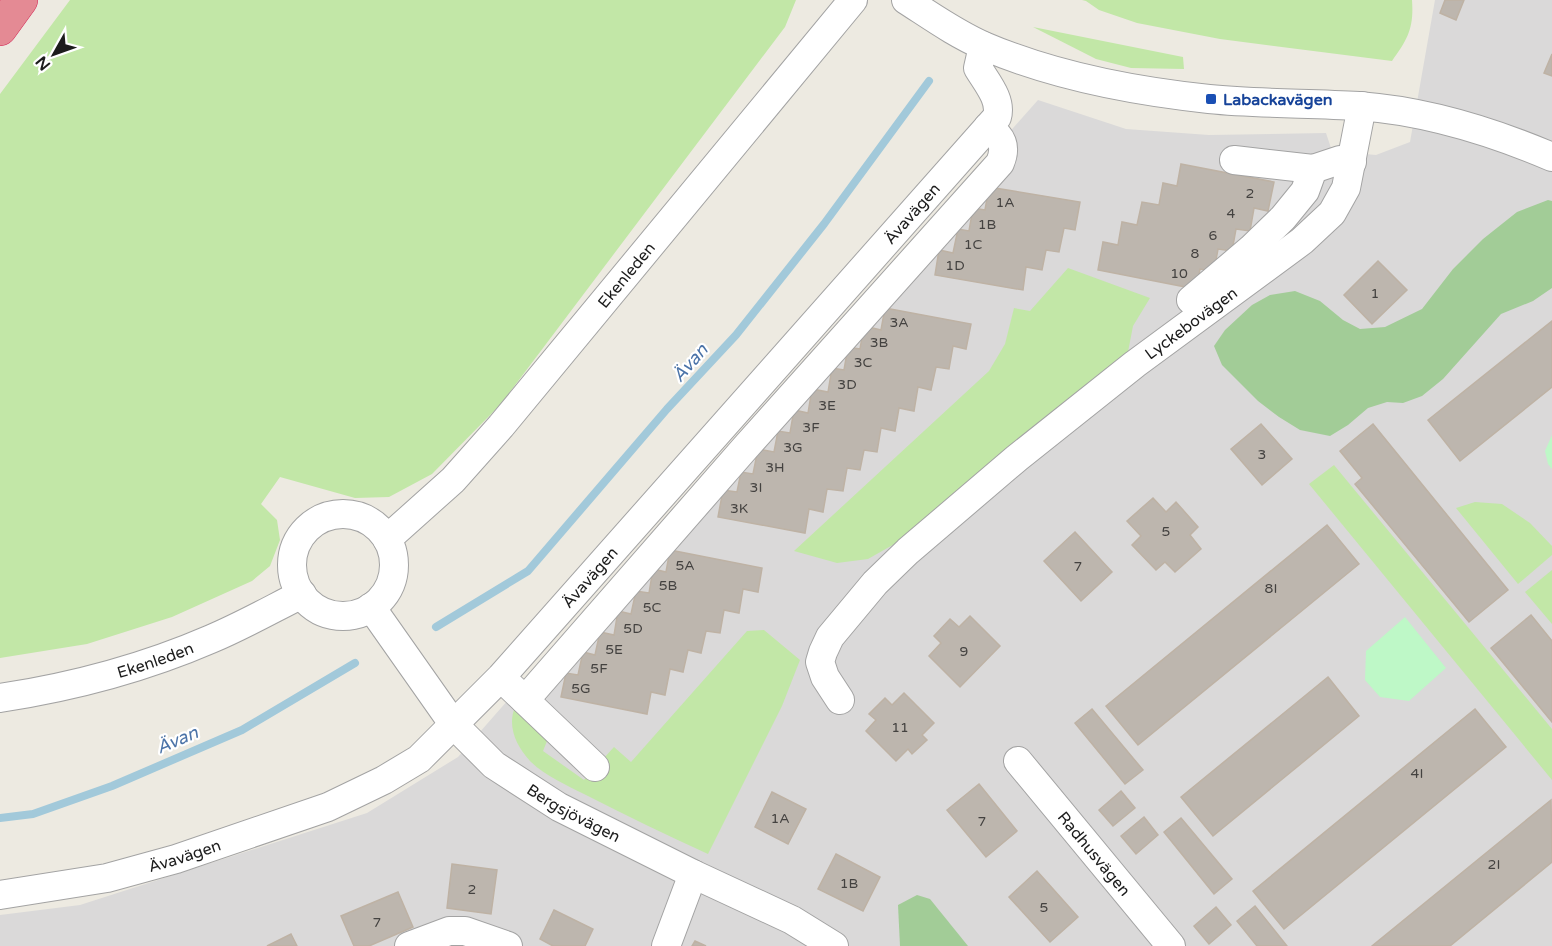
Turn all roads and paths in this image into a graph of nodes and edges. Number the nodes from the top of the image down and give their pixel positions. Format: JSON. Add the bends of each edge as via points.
{"nodes":[{"id":1,"x":21,"y":0,"type":"edge"},
{"id":2,"x":853,"y":0,"type":"edge"},
{"id":3,"x":906,"y":0,"type":"edge"},
{"id":4,"x":0,"y":28,"type":"edge"},
{"id":5,"x":983,"y":46,"type":"junction"},
{"id":6,"x":1362,"y":106,"type":"junction"},
{"id":7,"x":988,"y":127,"type":"junction"},
{"id":8,"x":1552,"y":157,"type":"edge"},
{"id":9,"x":1234,"y":160,"type":"dead end"},
{"id":10,"x":1352,"y":162,"type":"junction"},
{"id":11,"x":1313,"y":169,"type":"junction"},
{"id":12,"x":1136,"y":364,"type":"junction"},
{"id":13,"x":387,"y":539,"type":"junction"},
{"id":14,"x":302,"y":594,"type":"junction"},
{"id":15,"x":371,"y":607,"type":"junction"},
{"id":16,"x":501,"y":677,"type":"junction"},
{"id":17,"x":0,"y":698,"type":"edge"},
{"id":18,"x":525,"y":700,"type":"junction"},
{"id":19,"x":840,"y":700,"type":"dead end"},
{"id":20,"x":454,"y":724,"type":"junction"},
{"id":21,"x":1018,"y":761,"type":"dead end"},
{"id":22,"x":595,"y":767,"type":"dead end"},
{"id":23,"x":693,"y":874,"type":"junction"},
{"id":24,"x":0,"y":894,"type":"edge"},
{"id":25,"x":409,"y":946,"type":"edge"},
{"id":26,"x":508,"y":946,"type":"edge"},
{"id":27,"x":666,"y":946,"type":"edge"},
{"id":28,"x":834,"y":946,"type":"edge"},
{"id":29,"x":1171,"y":946,"type":"edge"}],
"edges":[{"from":1,"to":4,"type":"highway"},
{"from":2,"to":13,"type":"street","name":"Ekenleden","via":[[501,426],[453,480]]},
{"from":3,"to":5,"type":"street"},
{"from":5,"to":6,"type":"street","via":[[1022,61],[1115,85],[1211,99]]},
{"from":5,"to":7,"type":"street","name":"Ävavägen","via":[[978,68],[999,110]]},
{"from":6,"to":8,"type":"street","via":[[1443,119],[1504,136]]},
{"from":6,"to":10,"type":"street","name":"Lyckebovägen"},
{"from":7,"to":16,"type":"street","name":"Ävavägen"},
{"from":7,"to":18,"type":"street","via":[[1000,135],[1004,152],[1000,163]]},
{"from":9,"to":11,"type":"street"},
{"from":10,"to":11,"type":"street","via":[[1340,160]]},
{"from":10,"to":12,"type":"street","name":"Lyckebovägen","via":[[1346,188],[1325,220]]},
{"from":11,"to":12,"type":"street","via":[[1305,191],[1275,226],[1203,291],[1144,335],[1135,350]]},
{"from":12,"to":19,"type":"street","name":"Lyckebovägen","via":[[1017,458],[874,583],[830,637],[820,662]]},
{"from":13,"to":14,"type":"street","via":[[372,523],[353,514],[324,517],[312,524],[294,550],[292,565]]},
{"from":13,"to":15,"type":"street","via":[[393,557],[393,576],[388,589]]},
{"from":14,"to":15,"type":"street","via":[[328,613],[350,615]]},
{"from":14,"to":17,"type":"street","name":"Ekenleden","via":[[212,639],[147,664],[87,681]]},
{"from":15,"to":20,"type":"street","name":"Bergsjövägen"},
{"from":16,"to":18,"type":"street"},
{"from":16,"to":20,"type":"street","name":"Ävavägen"},
{"from":18,"to":22,"type":"street"},
{"from":20,"to":23,"type":"street","name":"Bergsjövägen","via":[[494,765],[559,807]]},
{"from":20,"to":24,"type":"street","name":"Ävavägen","via":[[419,759],[328,807],[176,859],[107,878]]},
{"from":21,"to":29,"type":"street","name":"Radhusvägen"},
{"from":23,"to":27,"type":"street"},
{"from":23,"to":28,"type":"street","name":"Bergsjövägen","via":[[792,921]]},
{"from":25,"to":26,"type":"street","via":[[449,931],[465,931]]}]}
